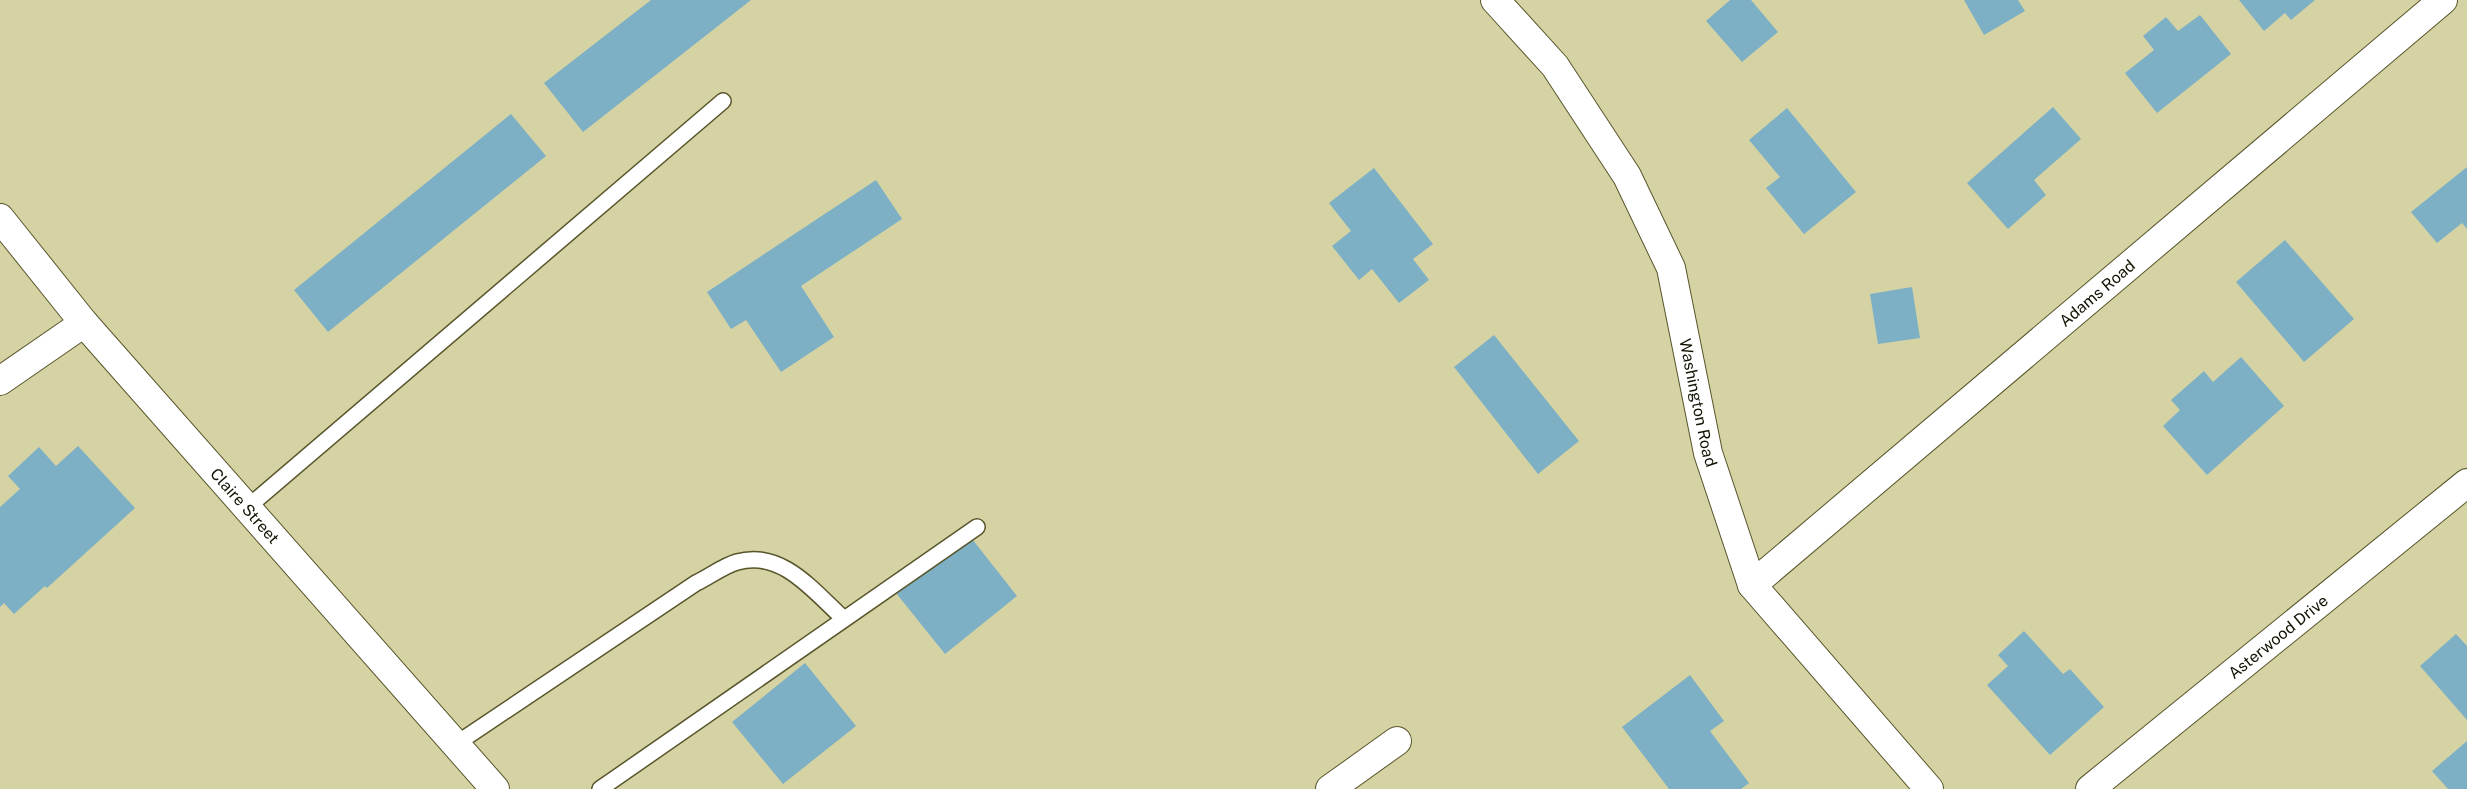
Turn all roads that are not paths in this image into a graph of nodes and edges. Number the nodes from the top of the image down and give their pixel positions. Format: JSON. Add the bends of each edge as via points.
{"nodes":[{"id":1,"x":1494,"y":0,"type":"edge"},
{"id":2,"x":2443,"y":0,"type":"edge"},
{"id":3,"x":723,"y":101,"type":"dead end"},
{"id":4,"x":0,"y":218,"type":"edge"},
{"id":5,"x":84,"y":322,"type":"junction"},
{"id":6,"x":0,"y":381,"type":"edge"},
{"id":7,"x":2467,"y":483,"type":"edge"},
{"id":8,"x":248,"y":507,"type":"junction"},
{"id":9,"x":977,"y":526,"type":"dead end"},
{"id":10,"x":1752,"y":585,"type":"junction"},
{"id":11,"x":844,"y":619,"type":"junction"},
{"id":12,"x":1397,"y":741,"type":"dead end"},
{"id":13,"x":456,"y":744,"type":"junction"},
{"id":14,"x":495,"y":789,"type":"edge"},
{"id":15,"x":600,"y":789,"type":"edge"},
{"id":16,"x":1330,"y":789,"type":"edge"},
{"id":17,"x":1929,"y":789,"type":"edge"},
{"id":18,"x":2090,"y":789,"type":"edge"}],
"edges":[{"from":1,"to":10,"type":"street","name":"Washington Road","via":[[1555,66],[1622,168],[1671,268],[1708,453]]},
{"from":2,"to":10,"type":"street","name":"Adams Road"},
{"from":3,"to":8,"type":"lane"},
{"from":4,"to":5,"type":"street","name":"Claire Street"},
{"from":5,"to":6,"type":"street"},
{"from":5,"to":8,"type":"street","name":"Claire Street"},
{"from":7,"to":18,"type":"street","name":"Asterwood Drive"},
{"from":8,"to":13,"type":"street","name":"Claire Street"},
{"from":9,"to":11,"type":"lane"},
{"from":10,"to":17,"type":"street","name":"Washington Road"},
{"from":11,"to":13,"type":"lane","via":[[790,570],[765,559],[737,562],[696,583]]},
{"from":11,"to":15,"type":"lane"},
{"from":12,"to":16,"type":"street"},
{"from":13,"to":14,"type":"street","name":"Claire Street"}]}
